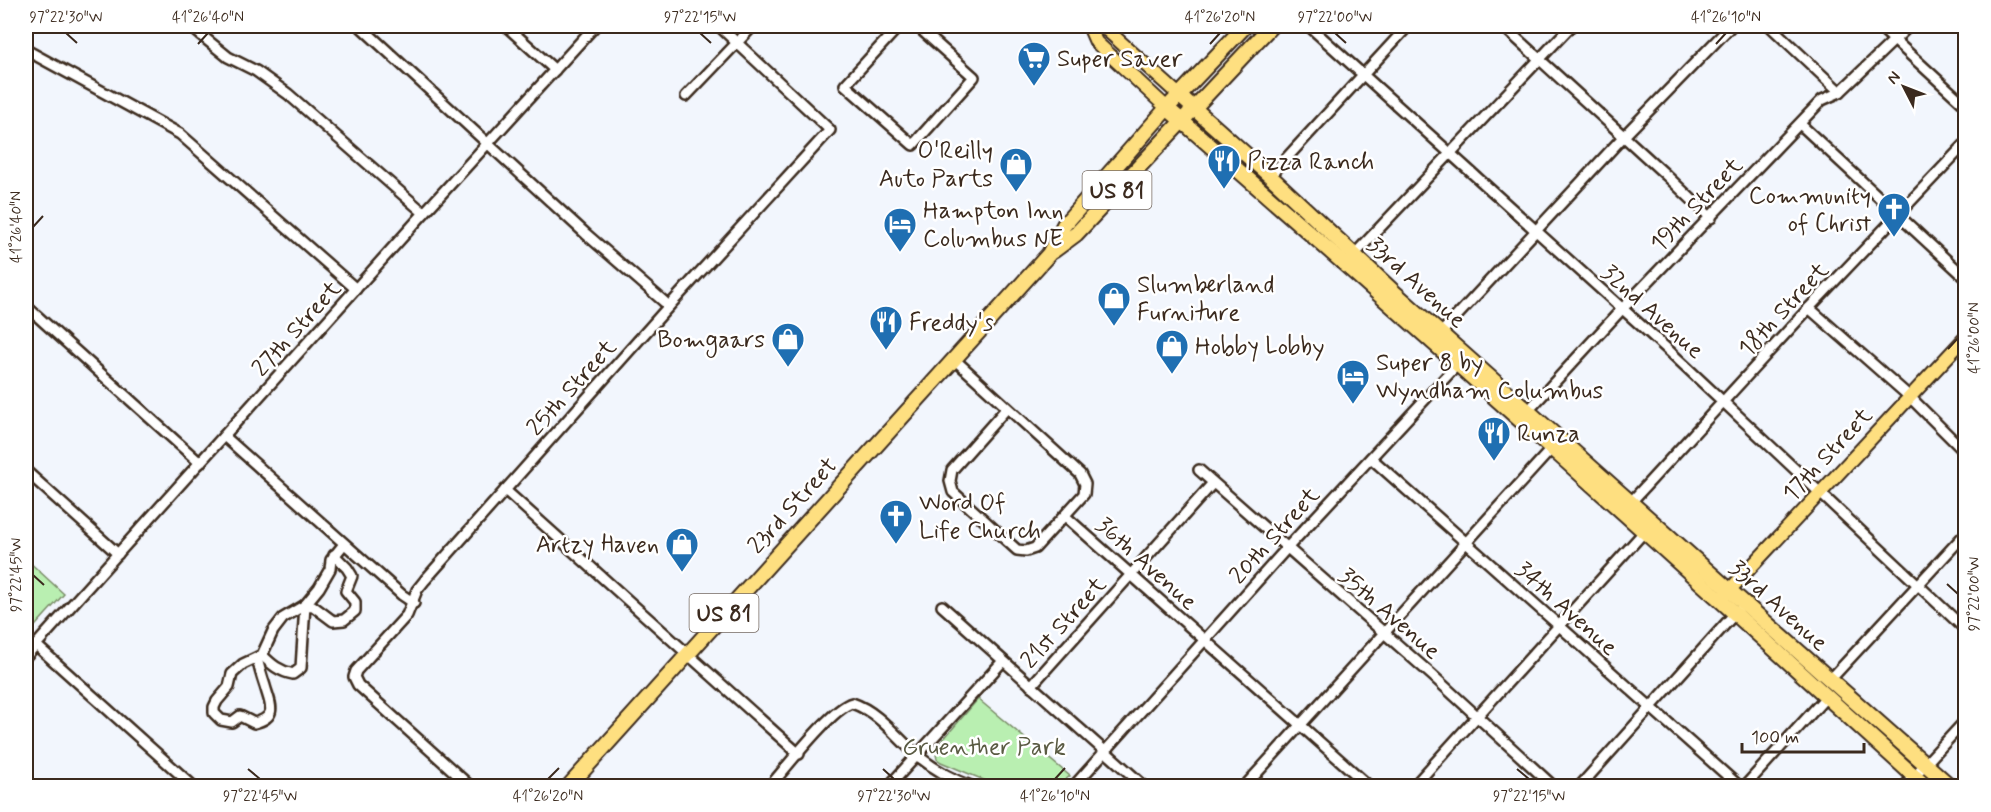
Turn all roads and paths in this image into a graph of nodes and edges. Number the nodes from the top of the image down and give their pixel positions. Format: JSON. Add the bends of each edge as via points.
{"nodes":[{"id":1,"x":190,"y":26,"type":"edge"},
{"id":2,"x":360,"y":26,"type":"edge"},
{"id":3,"x":506,"y":26,"type":"edge"},
{"id":4,"x":595,"y":26,"type":"edge"},
{"id":5,"x":718,"y":26,"type":"edge"},
{"id":6,"x":753,"y":26,"type":"edge"},
{"id":7,"x":899,"y":26,"type":"edge"},
{"id":8,"x":917,"y":26,"type":"edge"},
{"id":9,"x":1089,"y":26,"type":"edge"},
{"id":10,"x":1095,"y":26,"type":"edge"},
{"id":11,"x":1245,"y":26,"type":"edge"},
{"id":12,"x":1271,"y":26,"type":"edge"},
{"id":13,"x":1310,"y":26,"type":"edge"},
{"id":14,"x":1408,"y":26,"type":"edge"},
{"id":15,"x":1503,"y":26,"type":"edge"},
{"id":16,"x":1571,"y":26,"type":"edge"},
{"id":17,"x":1731,"y":26,"type":"edge"},
{"id":18,"x":1770,"y":26,"type":"edge"},
{"id":19,"x":1879,"y":26,"type":"edge"},
{"id":20,"x":1909,"y":26,"type":"edge"},
{"id":21,"x":1894,"y":41,"type":"junction"},
{"id":22,"x":737,"y":44,"type":"junction"},
{"id":23,"x":26,"y":50,"type":"edge"},
{"id":24,"x":1539,"y":59,"type":"junction"},
{"id":25,"x":555,"y":70,"type":"junction"},
{"id":26,"x":1363,"y":74,"type":"junction"},
{"id":27,"x":1840,"y":92,"type":"junction"},
{"id":28,"x":1179,"y":95,"type":"junction"},
{"id":29,"x":686,"y":96,"type":"dead end"},
{"id":30,"x":1965,"y":106,"type":"edge"},
{"id":31,"x":1193,"y":107,"type":"junction"},
{"id":32,"x":1167,"y":108,"type":"junction"},
{"id":33,"x":1181,"y":121,"type":"junction"},
{"id":34,"x":1800,"y":124,"type":"junction"},
{"id":35,"x":1624,"y":136,"type":"junction"},
{"id":36,"x":488,"y":143,"type":"junction"},
{"id":37,"x":1965,"y":143,"type":"edge"},
{"id":38,"x":1449,"y":153,"type":"junction"},
{"id":39,"x":1270,"y":176,"type":"junction"},
{"id":40,"x":424,"y":213,"type":"junction"},
{"id":41,"x":1899,"y":215,"type":"junction"},
{"id":42,"x":1711,"y":218,"type":"junction"},
{"id":43,"x":1534,"y":231,"type":"junction"},
{"id":44,"x":1049,"y":254,"type":"junction"},
{"id":45,"x":1349,"y":260,"type":"junction"},
{"id":46,"x":1965,"y":278,"type":"edge"},
{"id":47,"x":356,"y":289,"type":"junction"},
{"id":48,"x":26,"y":306,"type":"edge"},
{"id":49,"x":669,"y":306,"type":"junction"},
{"id":50,"x":1809,"y":308,"type":"junction"},
{"id":51,"x":1622,"y":309,"type":"junction"},
{"id":52,"x":1441,"y":333,"type":"junction"},
{"id":53,"x":1965,"y":337,"type":"edge"},
{"id":54,"x":954,"y":359,"type":"junction"},
{"id":55,"x":1457,"y":364,"type":"junction"},
{"id":56,"x":1910,"y":397,"type":"junction"},
{"id":57,"x":1723,"y":402,"type":"junction"},
{"id":58,"x":1007,"y":408,"type":"junction"},
{"id":59,"x":1523,"y":416,"type":"junction"},
{"id":60,"x":225,"y":436,"type":"junction"},
{"id":61,"x":1555,"y":444,"type":"junction"},
{"id":62,"x":1965,"y":453,"type":"edge"},
{"id":63,"x":1371,"y":458,"type":"junction"},
{"id":64,"x":200,"y":464,"type":"junction"},
{"id":65,"x":1199,"y":470,"type":"dead end"},
{"id":66,"x":26,"y":471,"type":"edge"},
{"id":67,"x":1213,"y":483,"type":"junction"},
{"id":68,"x":505,"y":490,"type":"junction"},
{"id":69,"x":1820,"y":493,"type":"junction"},
{"id":70,"x":1630,"y":502,"type":"junction"},
{"id":71,"x":1065,"y":516,"type":"junction"},
{"id":72,"x":1644,"y":532,"type":"junction"},
{"id":73,"x":1965,"y":533,"type":"edge"},
{"id":74,"x":1465,"y":542,"type":"junction"},
{"id":75,"x":344,"y":544,"type":"junction"},
{"id":76,"x":1287,"y":548,"type":"junction"},
{"id":77,"x":118,"y":554,"type":"junction"},
{"id":78,"x":334,"y":555,"type":"junction"},
{"id":79,"x":1131,"y":575,"type":"junction"},
{"id":80,"x":1917,"y":584,"type":"junction"},
{"id":81,"x":1724,"y":595,"type":"junction"},
{"id":82,"x":414,"y":603,"type":"junction"},
{"id":83,"x":305,"y":605,"type":"junction"},
{"id":84,"x":942,"y":606,"type":"dead end"},
{"id":85,"x":1740,"y":608,"type":"junction"},
{"id":86,"x":1557,"y":626,"type":"junction"},
{"id":87,"x":1965,"y":630,"type":"edge"},
{"id":88,"x":1384,"y":634,"type":"junction"},
{"id":89,"x":1204,"y":640,"type":"junction"},
{"id":90,"x":36,"y":645,"type":"junction"},
{"id":91,"x":687,"y":654,"type":"junction"},
{"id":92,"x":26,"y":656,"type":"edge"},
{"id":93,"x":260,"y":656,"type":"junction"},
{"id":94,"x":1003,"y":661,"type":"junction"},
{"id":95,"x":1829,"y":681,"type":"junction"},
{"id":96,"x":1031,"y":686,"type":"junction"},
{"id":97,"x":1827,"y":696,"type":"junction"},
{"id":98,"x":1649,"y":707,"type":"junction"},
{"id":99,"x":1477,"y":716,"type":"junction"},
{"id":100,"x":1965,"y":720,"type":"edge"},
{"id":101,"x":1301,"y":726,"type":"junction"},
{"id":102,"x":1105,"y":752,"type":"junction"},
{"id":103,"x":799,"y":754,"type":"junction"},
{"id":104,"x":918,"y":755,"type":"junction"},
{"id":105,"x":1926,"y":763,"type":"junction"},
{"id":106,"x":1910,"y":782,"type":"edge"},
{"id":107,"x":193,"y":786,"type":"edge"},
{"id":108,"x":470,"y":786,"type":"edge"},
{"id":109,"x":569,"y":786,"type":"edge"},
{"id":110,"x":770,"y":786,"type":"edge"},
{"id":111,"x":889,"y":786,"type":"edge"},
{"id":112,"x":971,"y":786,"type":"edge"},
{"id":113,"x":1074,"y":786,"type":"edge"},
{"id":114,"x":1144,"y":786,"type":"edge"},
{"id":115,"x":1245,"y":786,"type":"edge"},
{"id":116,"x":1369,"y":786,"type":"edge"},
{"id":117,"x":1414,"y":786,"type":"edge"},
{"id":118,"x":1553,"y":786,"type":"edge"},
{"id":119,"x":1580,"y":786,"type":"edge"},
{"id":120,"x":1739,"y":786,"type":"edge"},
{"id":121,"x":1745,"y":786,"type":"edge"},
{"id":122,"x":1925,"y":786,"type":"edge"},
{"id":123,"x":1950,"y":786,"type":"edge"}],
"edges":[{"from":1,"to":40,"type":"street","via":[[228,57],[288,94]]},
{"from":2,"to":36,"type":"street"},
{"from":3,"to":25,"type":"street"},
{"from":4,"to":25,"type":"street","name":"27th Street"},
{"from":5,"to":22,"type":"street"},
{"from":6,"to":22,"type":"street"},
{"from":7,"to":8,"type":"street","via":[[845,85],[913,145],[974,77]]},
{"from":9,"to":32,"type":"main road","name":"33rd Avenue","via":[[1096,42]]},
{"from":10,"to":28,"type":"main road","name":"33rd Avenue","via":[[1107,30]]},
{"from":11,"to":28,"type":"highway","name":"23rd Street"},
{"from":12,"to":31,"type":"highway","name":"23rd Street"},
{"from":13,"to":26,"type":"street","name":"32nd Avenue"},
{"from":14,"to":26,"type":"street"},
{"from":15,"to":24,"type":"street"},
{"from":16,"to":24,"type":"street"},
{"from":17,"to":35,"type":"street"},
{"from":18,"to":27,"type":"street"},
{"from":19,"to":21,"type":"street"},
{"from":20,"to":21,"type":"street","name":"19th Street"},
{"from":21,"to":27,"type":"street","name":"19th Street"},
{"from":21,"to":30,"type":"street"},
{"from":22,"to":29,"type":"street"},
{"from":22,"to":49,"type":"street","name":"25th Street","via":[[830,130]]},
{"from":23,"to":47,"type":"street","via":[[180,134]]},
{"from":24,"to":35,"type":"street"},
{"from":24,"to":38,"type":"street"},
{"from":25,"to":36,"type":"street","name":"27th Street"},
{"from":26,"to":38,"type":"street","name":"32nd Avenue"},
{"from":26,"to":39,"type":"street"},
{"from":27,"to":34,"type":"street","name":"19th Street","via":[[1822,100]]},
{"from":28,"to":31,"type":"highway","name":"33rd Avenue"},
{"from":28,"to":32,"type":"highway","name":"23rd Street"},
{"from":31,"to":33,"type":"highway","name":"23rd Street","number":"US 81"},
{"from":31,"to":39,"type":"highway","name":"33rd Avenue"},
{"from":32,"to":33,"type":"highway","name":"33rd Avenue"},
{"from":32,"to":44,"type":"highway","name":"23rd Street","number":"US 81","via":[[1064,225]]},
{"from":33,"to":44,"type":"highway","name":"23rd Street","number":"US 81","via":[[1076,234]]},
{"from":33,"to":45,"type":"highway","name":"33rd Avenue"},
{"from":34,"to":41,"type":"street"},
{"from":34,"to":42,"type":"street","name":"19th Street"},
{"from":35,"to":42,"type":"street"},
{"from":35,"to":43,"type":"street"},
{"from":36,"to":40,"type":"street","name":"27th Street"},
{"from":36,"to":49,"type":"street"},
{"from":37,"to":41,"type":"street","name":"18th Street"},
{"from":38,"to":43,"type":"street","name":"32nd Avenue"},
{"from":38,"to":45,"type":"street"},
{"from":39,"to":45,"type":"highway","name":"33rd Avenue"},
{"from":40,"to":47,"type":"street","name":"27th Street"},
{"from":41,"to":46,"type":"street"},
{"from":41,"to":50,"type":"street","name":"18th Street"},
{"from":42,"to":51,"type":"street","name":"19th Street"},
{"from":43,"to":51,"type":"street","name":"32nd Avenue"},
{"from":43,"to":52,"type":"street"},
{"from":44,"to":54,"type":"highway","name":"23rd Street","number":"US 81"},
{"from":45,"to":52,"type":"highway","name":"33rd Avenue"},
{"from":45,"to":55,"type":"highway","name":"33rd Avenue"},
{"from":47,"to":60,"type":"street","name":"27th Street"},
{"from":48,"to":64,"type":"street"},
{"from":49,"to":68,"type":"street","name":"25th Street"},
{"from":50,"to":56,"type":"street"},
{"from":50,"to":57,"type":"street","name":"18th Street"},
{"from":51,"to":57,"type":"street","name":"32nd Avenue"},
{"from":51,"to":59,"type":"street","name":"19th Street"},
{"from":52,"to":59,"type":"highway","name":"33rd Avenue"},
{"from":53,"to":56,"type":"main road","name":"17th Street"},
{"from":54,"to":58,"type":"street","name":"36th Avenue"},
{"from":54,"to":91,"type":"highway","name":"23rd Street","number":"US 81"},
{"from":55,"to":59,"type":"highway","name":"33rd Avenue"},
{"from":55,"to":63,"type":"street","name":"20th Street"},
{"from":56,"to":62,"type":"street"},
{"from":56,"to":69,"type":"main road","name":"17th Street"},
{"from":57,"to":69,"type":"street","name":"32nd Avenue"},
{"from":57,"to":70,"type":"street","name":"18th Street"},
{"from":58,"to":71,"type":"street","name":"36th Avenue","via":[[1080,474],[1084,494]]},
{"from":58,"to":71,"type":"street","via":[[952,470],[953,492],[1017,550],[1035,548]]},
{"from":59,"to":61,"type":"highway","name":"33rd Avenue"},
{"from":60,"to":64,"type":"street","name":"27th Street"},
{"from":60,"to":75,"type":"street"},
{"from":61,"to":70,"type":"highway","name":"33rd Avenue"},
{"from":61,"to":72,"type":"highway","name":"33rd Avenue"},
{"from":61,"to":74,"type":"street"},
{"from":63,"to":74,"type":"street","name":"34th Avenue"},
{"from":63,"to":76,"type":"street","name":"20th Street"},
{"from":64,"to":77,"type":"street","name":"27th Street"},
{"from":65,"to":67,"type":"street","name":"35th Avenue"},
{"from":66,"to":77,"type":"street"},
{"from":67,"to":76,"type":"street","name":"35th Avenue"},
{"from":67,"to":79,"type":"street","name":"21st Street"},
{"from":68,"to":82,"type":"street","name":"25th Street","via":[[425,580]]},
{"from":68,"to":91,"type":"street"},
{"from":69,"to":80,"type":"street","name":"32nd Avenue"},
{"from":69,"to":81,"type":"main road","name":"17th Street"},
{"from":70,"to":81,"type":"highway","name":"33rd Avenue"},
{"from":71,"to":79,"type":"street","name":"36th Avenue"},
{"from":72,"to":81,"type":"highway","name":"33rd Avenue"},
{"from":72,"to":86,"type":"street"},
{"from":73,"to":80,"type":"street"},
{"from":74,"to":86,"type":"street","name":"34th Avenue"},
{"from":74,"to":88,"type":"street"},
{"from":75,"to":78,"type":"street"},
{"from":75,"to":82,"type":"street"},
{"from":76,"to":88,"type":"street","name":"35th Avenue"},
{"from":76,"to":89,"type":"street","name":"20th Street"},
{"from":77,"to":90,"type":"street","name":"27th Street"},
{"from":78,"to":83,"type":"street","via":[[324,581]]},
{"from":78,"to":83,"type":"street","via":[[352,576],[346,591],[356,602],[354,611],[344,620],[333,621],[314,606]]},
{"from":79,"to":89,"type":"street","name":"36th Avenue"},
{"from":79,"to":96,"type":"street","name":"21st Street"},
{"from":80,"to":87,"type":"street","name":"32nd Avenue"},
{"from":80,"to":95,"type":"street"},
{"from":81,"to":85,"type":"highway","name":"33rd Avenue"},
{"from":82,"to":108,"type":"street","name":"25th Street","via":[[354,677],[358,685]]},
{"from":83,"to":93,"type":"street","via":[[283,618]]},
{"from":83,"to":93,"type":"street","via":[[301,668],[293,674],[283,672]]},
{"from":84,"to":94,"type":"street"},
{"from":85,"to":95,"type":"highway","name":"33rd Avenue"},
{"from":85,"to":97,"type":"highway","name":"33rd Avenue"},
{"from":85,"to":98,"type":"street"},
{"from":86,"to":98,"type":"street","name":"34th Avenue"},
{"from":86,"to":99,"type":"street"},
{"from":88,"to":99,"type":"street","name":"35th Avenue"},
{"from":88,"to":101,"type":"street"},
{"from":89,"to":101,"type":"street","name":"36th Avenue"},
{"from":89,"to":102,"type":"street","name":"20th Street"},
{"from":90,"to":92,"type":"street","name":"27th Street"},
{"from":90,"to":107,"type":"street"},
{"from":91,"to":103,"type":"street"},
{"from":91,"to":109,"type":"highway","name":"23rd Street","number":"US 81"},
{"from":93,"to":93,"type":"street","via":[[232,674],[230,687],[214,707],[221,720],[232,722],[240,716],[254,723],[270,714]]},
{"from":94,"to":96,"type":"street","name":"21st Street"},
{"from":94,"to":104,"type":"street","name":"21st Street"},
{"from":95,"to":105,"type":"highway","name":"33rd Avenue"},
{"from":96,"to":102,"type":"street"},
{"from":97,"to":106,"type":"highway","name":"33rd Avenue"},
{"from":97,"to":121,"type":"street"},
{"from":98,"to":119,"type":"street"},
{"from":98,"to":120,"type":"street","name":"34th Avenue"},
{"from":99,"to":117,"type":"street"},
{"from":99,"to":118,"type":"street","name":"35th Avenue"},
{"from":100,"to":105,"type":"street"},
{"from":101,"to":115,"type":"street"},
{"from":101,"to":116,"type":"street","name":"36th Avenue"},
{"from":102,"to":113,"type":"street","name":"20th Street"},
{"from":102,"to":114,"type":"street"},
{"from":103,"to":104,"type":"street","via":[[845,705],[852,703],[870,711]]},
{"from":103,"to":110,"type":"street"},
{"from":104,"to":111,"type":"street","name":"21st Street"},
{"from":104,"to":112,"type":"street","via":[[939,772]]},
{"from":105,"to":106,"type":"street"},
{"from":105,"to":123,"type":"highway","name":"33rd Avenue"},
{"from":106,"to":122,"type":"highway","name":"33rd Avenue"}]}
